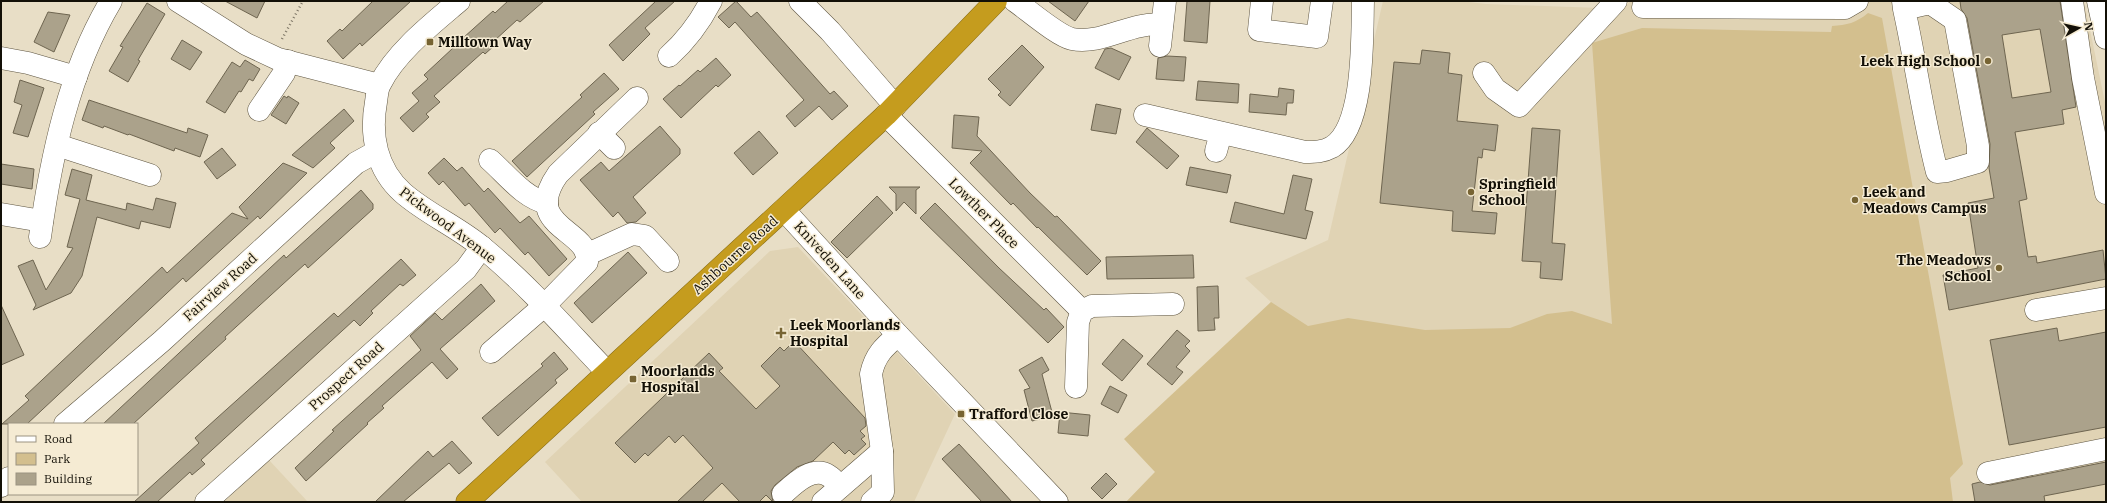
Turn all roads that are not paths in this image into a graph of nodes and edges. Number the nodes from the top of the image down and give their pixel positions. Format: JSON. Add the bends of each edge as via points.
{"nodes":[{"id":1,"x":111,"y":1,"type":"edge"},
{"id":2,"x":178,"y":1,"type":"edge"},
{"id":3,"x":459,"y":1,"type":"edge"},
{"id":4,"x":711,"y":1,"type":"edge"},
{"id":5,"x":800,"y":1,"type":"edge"},
{"id":6,"x":996,"y":1,"type":"edge"},
{"id":7,"x":1015,"y":1,"type":"edge"},
{"id":8,"x":1165,"y":1,"type":"edge"},
{"id":9,"x":1262,"y":1,"type":"edge"},
{"id":10,"x":1322,"y":1,"type":"edge"},
{"id":11,"x":1363,"y":1,"type":"edge"},
{"id":12,"x":1616,"y":1,"type":"edge"},
{"id":13,"x":1857,"y":1,"type":"edge"},
{"id":14,"x":2072,"y":1,"type":"edge"},
{"id":15,"x":2098,"y":1,"type":"edge"},
{"id":16,"x":1903,"y":5,"type":"edge"},
{"id":17,"x":1643,"y":7,"type":"dead end"},
{"id":18,"x":204,"y":8,"type":"edge"},
{"id":19,"x":2106,"y":38,"type":"edge"},
{"id":20,"x":679,"y":46,"type":"dead end"},
{"id":21,"x":1,"y":58,"type":"edge"},
{"id":22,"x":283,"y":60,"type":"junction"},
{"id":23,"x":1484,"y":73,"type":"dead end"},
{"id":24,"x":76,"y":77,"type":"junction"},
{"id":25,"x":379,"y":85,"type":"junction"},
{"id":26,"x":637,"y":98,"type":"dead end"},
{"id":27,"x":259,"y":110,"type":"dead end"},
{"id":28,"x":891,"y":111,"type":"junction"},
{"id":29,"x":1145,"y":115,"type":"dead end"},
{"id":30,"x":57,"y":145,"type":"junction"},
{"id":31,"x":376,"y":152,"type":"junction"},
{"id":32,"x":490,"y":160,"type":"dead end"},
{"id":33,"x":138,"y":178,"type":"dead end"},
{"id":34,"x":2106,"y":193,"type":"edge"},
{"id":35,"x":547,"y":203,"type":"junction"},
{"id":36,"x":784,"y":210,"type":"junction"},
{"id":37,"x":1,"y":214,"type":"edge"},
{"id":38,"x":482,"y":247,"type":"junction"},
{"id":39,"x":588,"y":254,"type":"junction"},
{"id":40,"x":668,"y":261,"type":"dead end"},
{"id":41,"x":2106,"y":298,"type":"edge"},
{"id":42,"x":1173,"y":304,"type":"dead end"},
{"id":43,"x":544,"y":306,"type":"junction"},
{"id":44,"x":2036,"y":310,"type":"dead end"},
{"id":45,"x":1082,"y":312,"type":"junction"},
{"id":46,"x":898,"y":335,"type":"junction"},
{"id":47,"x":491,"y":352,"type":"dead end"},
{"id":48,"x":607,"y":372,"type":"junction"},
{"id":49,"x":1076,"y":387,"type":"dead end"},
{"id":50,"x":66,"y":423,"type":"edge"},
{"id":51,"x":2106,"y":449,"type":"edge"},
{"id":52,"x":882,"y":451,"type":"junction"},
{"id":53,"x":1988,"y":473,"type":"dead end"},
{"id":54,"x":840,"y":487,"type":"junction"},
{"id":55,"x":783,"y":494,"type":"dead end"},
{"id":56,"x":470,"y":501,"type":"edge"},
{"id":57,"x":206,"y":502,"type":"edge"},
{"id":58,"x":823,"y":502,"type":"edge"},
{"id":59,"x":872,"y":502,"type":"edge"},
{"id":60,"x":1057,"y":502,"type":"edge"}],
"edges":[{"from":1,"to":24,"type":"street","via":[[100,19]]},
{"from":2,"to":18,"type":"street"},
{"from":3,"to":25,"type":"street","name":"Pickwood Avenue","via":[[403,52]]},
{"from":4,"to":20,"type":"street","via":[[704,15]]},
{"from":5,"to":28,"type":"street","via":[[830,31]]},
{"from":6,"to":28,"type":"highway","name":"Ashbourne Road"},
{"from":7,"to":8,"type":"street","via":[[1071,39],[1090,39],[1149,23],[1161,35]]},
{"from":9,"to":10,"type":"street","via":[[1259,30],[1317,37]]},
{"from":11,"to":29,"type":"street","via":[[1360,78],[1352,118],[1343,136],[1333,146],[1320,152],[1305,152],[1218,142],[1186,124]]},
{"from":12,"to":23,"type":"street","via":[[1519,106],[1495,89]]},
{"from":13,"to":17,"type":"street","via":[[1845,8]]},
{"from":14,"to":34,"type":"street","via":[[2082,78]]},
{"from":15,"to":19,"type":"street"},
{"from":16,"to":16,"type":"street","via":[[1930,4],[1955,20],[1978,146],[1978,162],[1937,172]]},
{"from":18,"to":22,"type":"street","via":[[246,44]]},
{"from":21,"to":24,"type":"street"},
{"from":22,"to":25,"type":"street"},
{"from":22,"to":27,"type":"street","via":[[284,73]]},
{"from":24,"to":30,"type":"street"},
{"from":25,"to":31,"type":"street","name":"Pickwood Avenue","via":[[374,119]]},
{"from":26,"to":35,"type":"street","via":[[609,134],[558,174],[549,187]]},
{"from":28,"to":36,"type":"highway","name":"Ashbourne Road"},
{"from":28,"to":45,"type":"street","name":"Lowther Place"},
{"from":30,"to":33,"type":"street"},
{"from":30,"to":37,"type":"street","via":[[41,229]]},
{"from":31,"to":38,"type":"street","name":"Pickwood Avenue","via":[[385,171],[402,192],[423,209]]},
{"from":31,"to":50,"type":"street","name":"Fairview Road","via":[[356,163],[162,341]]},
{"from":32,"to":35,"type":"street","via":[[528,194],[538,201]]},
{"from":35,"to":39,"type":"street","via":[[549,213],[557,224],[585,248]]},
{"from":36,"to":46,"type":"street","name":"Kniveden Lane"},
{"from":36,"to":48,"type":"highway","name":"Ashbourne Road"},
{"from":38,"to":43,"type":"street","name":"Pickwood Avenue"},
{"from":38,"to":57,"type":"street","name":"Prospect Road","via":[[466,269]]},
{"from":39,"to":40,"type":"street","via":[[632,234],[645,236]]},
{"from":39,"to":43,"type":"street","via":[[587,262],[581,270]]},
{"from":41,"to":44,"type":"street"},
{"from":42,"to":45,"type":"street","via":[[1092,306]]},
{"from":43,"to":47,"type":"street"},
{"from":43,"to":48,"type":"street","name":"Pickwood Avenue"},
{"from":45,"to":49,"type":"street","via":[[1078,322]]},
{"from":46,"to":52,"type":"street","via":[[879,351],[871,374]]},
{"from":46,"to":60,"type":"street","name":"Kniveden Lane"},
{"from":48,"to":56,"type":"highway","name":"Ashbourne Road"},
{"from":51,"to":53,"type":"street"},
{"from":52,"to":54,"type":"street"},
{"from":52,"to":59,"type":"street","via":[[883,492]]},
{"from":54,"to":55,"type":"street","via":[[829,476],[819,473],[798,479]]},
{"from":54,"to":58,"type":"street"}]}
